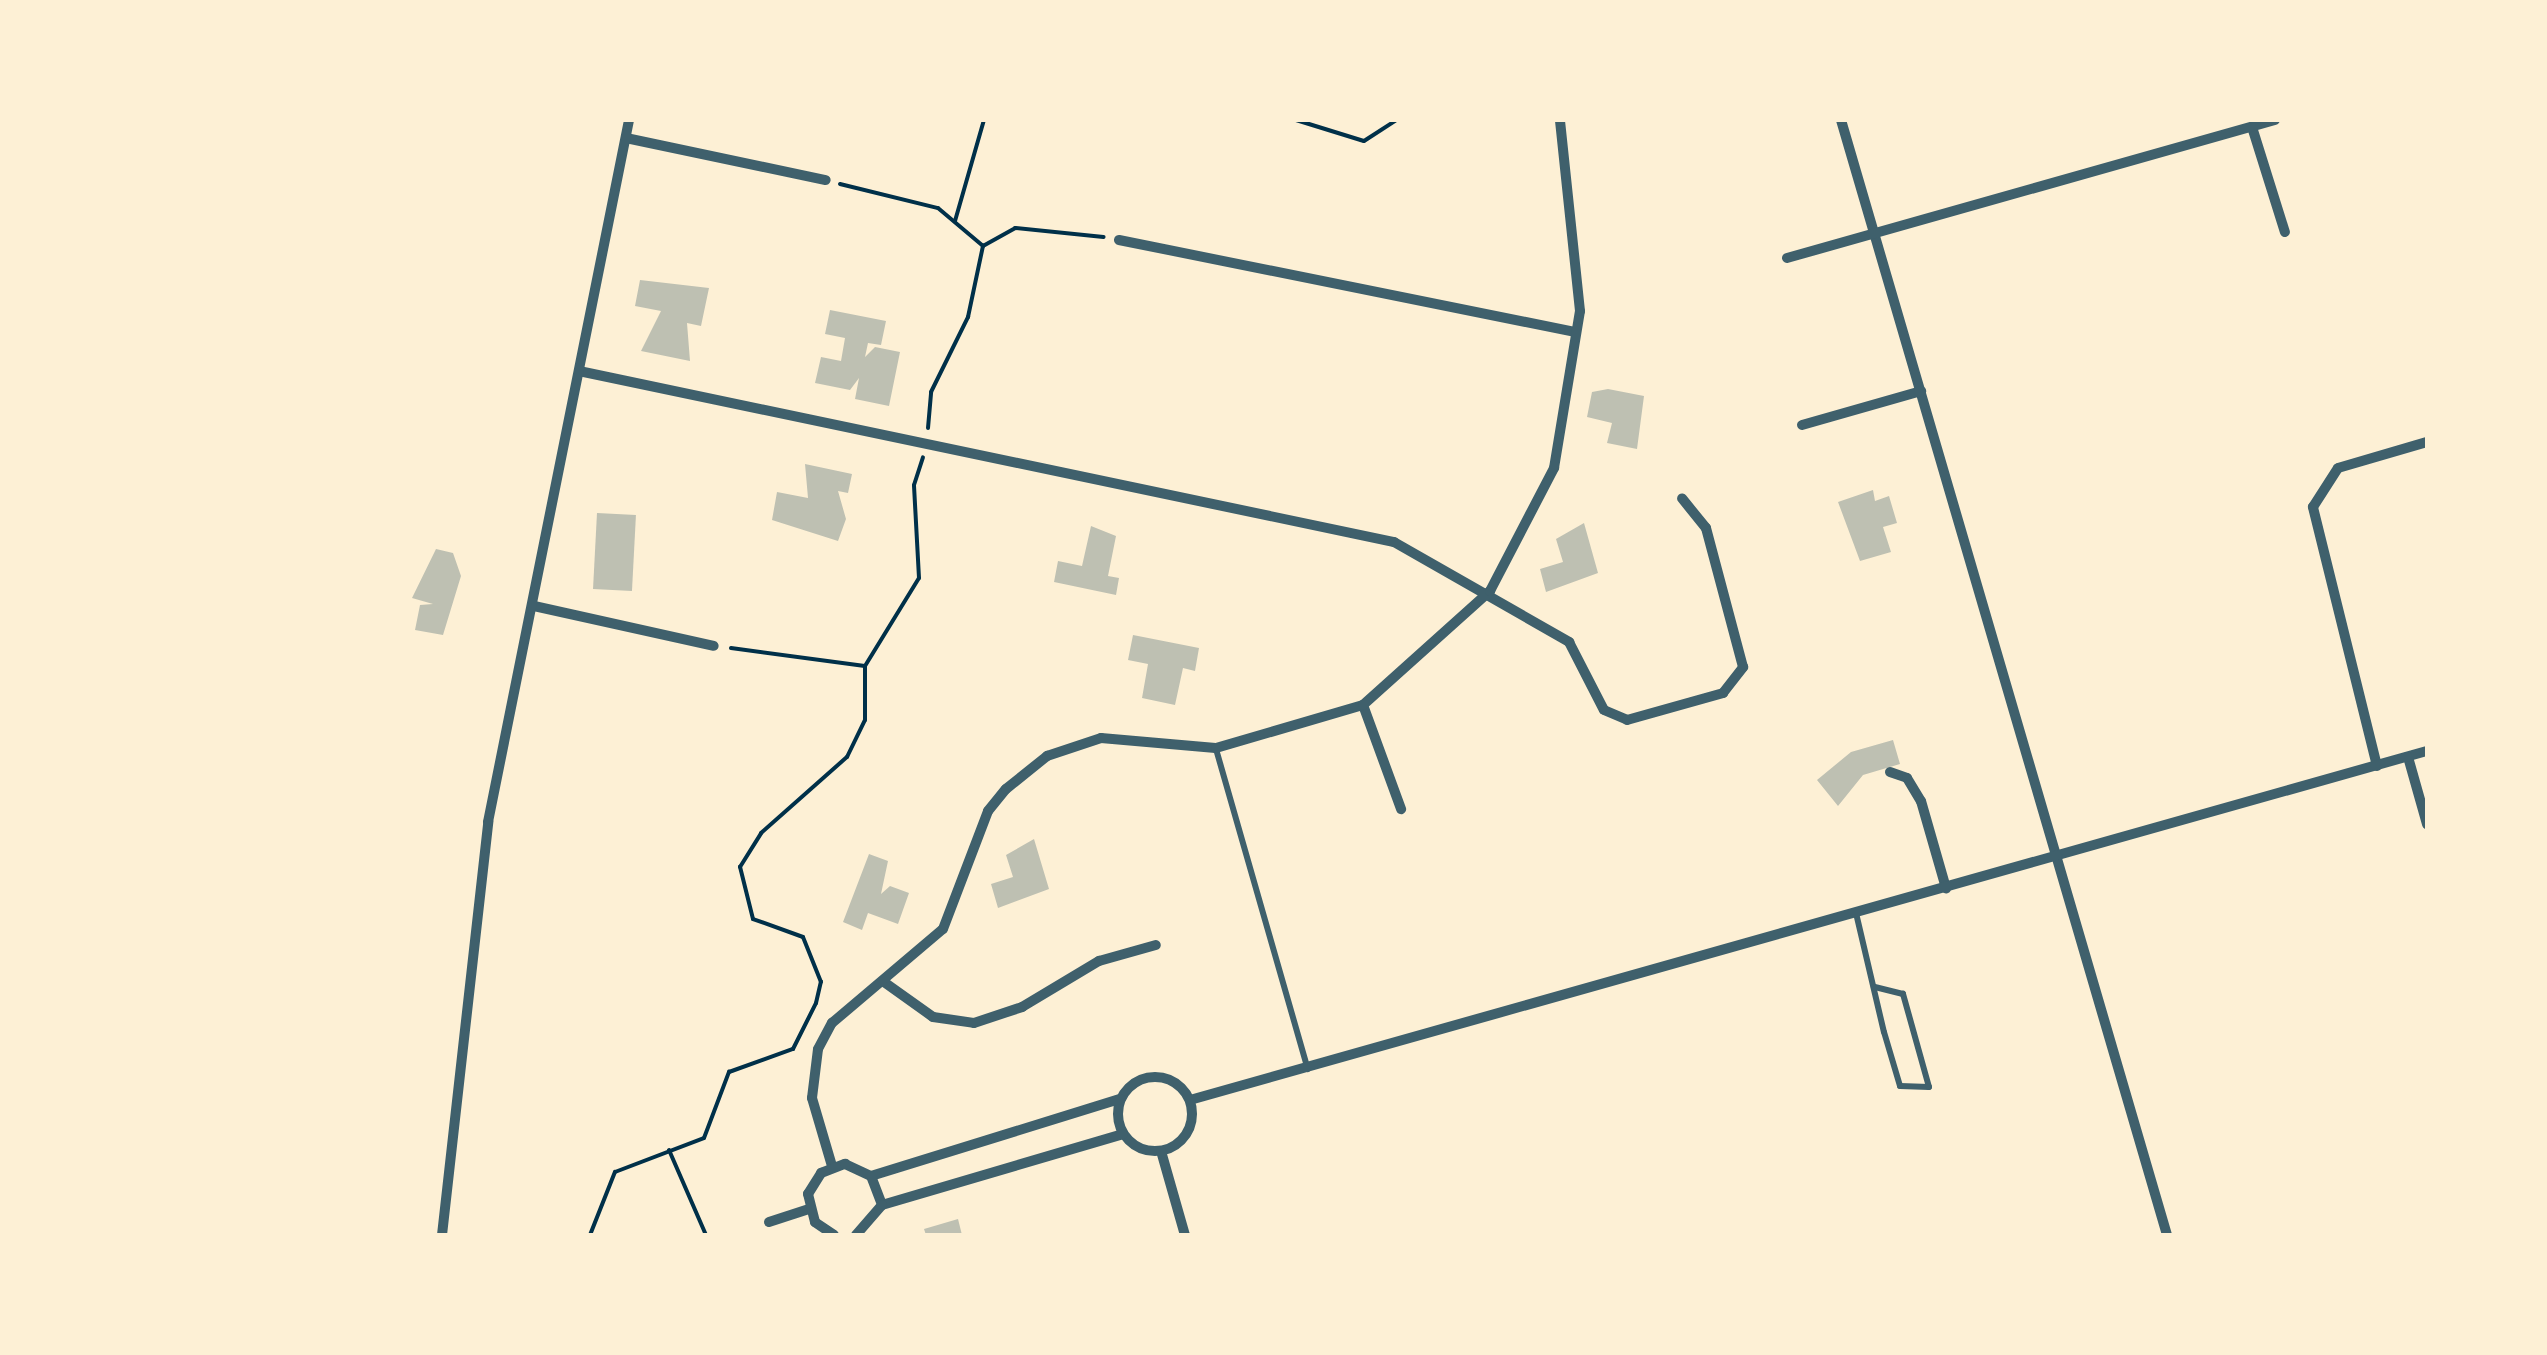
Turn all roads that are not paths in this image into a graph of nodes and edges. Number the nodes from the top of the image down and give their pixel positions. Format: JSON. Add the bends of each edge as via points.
{"nodes":[{"id":1,"x":630,"y":120,"type":"edge"},
{"id":2,"x":1560,"y":120,"type":"edge"},
{"id":3,"x":1841,"y":120,"type":"edge"},
{"id":4,"x":2275,"y":120,"type":"edge"},
{"id":5,"x":2252,"y":127,"type":"junction"},
{"id":6,"x":626,"y":138,"type":"junction"},
{"id":7,"x":826,"y":180,"type":"road end"},
{"id":8,"x":2285,"y":232,"type":"dead end"},
{"id":9,"x":1875,"y":234,"type":"junction"},
{"id":10,"x":1118,"y":240,"type":"road end"},
{"id":11,"x":1787,"y":258,"type":"dead end"},
{"id":12,"x":1576,"y":332,"type":"junction"},
{"id":13,"x":579,"y":371,"type":"junction"},
{"id":14,"x":1921,"y":391,"type":"junction"},
{"id":15,"x":1802,"y":425,"type":"dead end"},
{"id":16,"x":2427,"y":442,"type":"edge"},
{"id":17,"x":1682,"y":498,"type":"dead end"},
{"id":18,"x":1490,"y":591,"type":"junction"},
{"id":19,"x":534,"y":606,"type":"junction"},
{"id":20,"x":714,"y":646,"type":"road end"},
{"id":21,"x":1363,"y":705,"type":"junction"},
{"id":22,"x":1216,"y":748,"type":"junction"},
{"id":23,"x":2427,"y":751,"type":"edge"},
{"id":24,"x":2408,"y":756,"type":"junction"},
{"id":25,"x":2377,"y":766,"type":"junction"},
{"id":26,"x":1890,"y":772,"type":"dead end"},
{"id":27,"x":1401,"y":809,"type":"dead end"},
{"id":28,"x":2427,"y":824,"type":"edge"},
{"id":29,"x":2058,"y":854,"type":"junction"},
{"id":30,"x":1946,"y":888,"type":"junction"},
{"id":31,"x":1856,"y":912,"type":"junction"},
{"id":32,"x":1156,"y":945,"type":"dead end"},
{"id":33,"x":884,"y":982,"type":"junction"},
{"id":34,"x":1874,"y":987,"type":"junction"},
{"id":35,"x":1308,"y":1070,"type":"junction"},
{"id":36,"x":1120,"y":1099,"type":"junction"},
{"id":37,"x":1190,"y":1100,"type":"junction"},
{"id":38,"x":1123,"y":1134,"type":"junction"},
{"id":39,"x":1161,"y":1151,"type":"junction"},
{"id":40,"x":832,"y":1166,"type":"junction"},
{"id":41,"x":871,"y":1176,"type":"junction"},
{"id":42,"x":882,"y":1205,"type":"junction"},
{"id":43,"x":808,"y":1209,"type":"junction"},
{"id":44,"x":768,"y":1222,"type":"dead end"},
{"id":45,"x":442,"y":1235,"type":"edge"},
{"id":46,"x":834,"y":1235,"type":"edge"},
{"id":47,"x":856,"y":1235,"type":"edge"},
{"id":48,"x":1185,"y":1235,"type":"edge"},
{"id":49,"x":2167,"y":1235,"type":"edge"}],
"edges":[{"from":1,"to":6,"type":"street"},
{"from":2,"to":12,"type":"street","via":[[1581,274]]},
{"from":3,"to":9,"type":"street"},
{"from":4,"to":5,"type":"street"},
{"from":5,"to":8,"type":"street"},
{"from":5,"to":9,"type":"street"},
{"from":6,"to":7,"type":"street"},
{"from":6,"to":13,"type":"street"},
{"from":9,"to":11,"type":"street"},
{"from":9,"to":14,"type":"street"},
{"from":10,"to":12,"type":"street"},
{"from":12,"to":18,"type":"street","via":[[1554,468]]},
{"from":13,"to":18,"type":"street","via":[[1394,542]]},
{"from":13,"to":19,"type":"street"},
{"from":14,"to":15,"type":"street"},
{"from":14,"to":29,"type":"street"},
{"from":16,"to":25,"type":"street","via":[[2338,468],[2313,507]]},
{"from":17,"to":18,"type":"street","via":[[1706,528],[1741,649],[1743,667],[1723,693],[1615,717],[1569,642]]},
{"from":18,"to":21,"type":"street"},
{"from":19,"to":20,"type":"street"},
{"from":19,"to":45,"type":"street","via":[[488,822]]},
{"from":21,"to":22,"type":"street"},
{"from":21,"to":27,"type":"street"},
{"from":22,"to":33,"type":"street","via":[[1101,738],[1047,756],[988,811],[942,928]]},
{"from":22,"to":35,"type":"lane"},
{"from":23,"to":24,"type":"street"},
{"from":24,"to":25,"type":"street"},
{"from":24,"to":28,"type":"street"},
{"from":25,"to":29,"type":"street"},
{"from":26,"to":30,"type":"street","via":[[1908,778],[1921,801]]},
{"from":29,"to":30,"type":"street"},
{"from":29,"to":49,"type":"street"},
{"from":30,"to":31,"type":"street"},
{"from":31,"to":34,"type":"lane"},
{"from":31,"to":35,"type":"street"},
{"from":32,"to":33,"type":"street","via":[[1099,961],[1022,1007],[974,1023],[933,1016]]},
{"from":33,"to":40,"type":"street","via":[[832,1023],[818,1048],[812,1098]]},
{"from":34,"to":34,"type":"lane","via":[[1903,994],[1929,1087],[1900,1086]]},
{"from":35,"to":37,"type":"street"},
{"from":36,"to":37,"type":"street","via":[[1130,1084],[1164,1076]]},
{"from":36,"to":38,"type":"street"},
{"from":36,"to":41,"type":"street"},
{"from":37,"to":39,"type":"street","via":[[1191,1127]]},
{"from":38,"to":39,"type":"street"},
{"from":38,"to":42,"type":"street"},
{"from":39,"to":48,"type":"street"},
{"from":40,"to":41,"type":"street"},
{"from":40,"to":43,"type":"street","via":[[814,1180]]},
{"from":41,"to":42,"type":"street"},
{"from":42,"to":47,"type":"street"},
{"from":43,"to":44,"type":"street"},
{"from":43,"to":46,"type":"street"}]}
